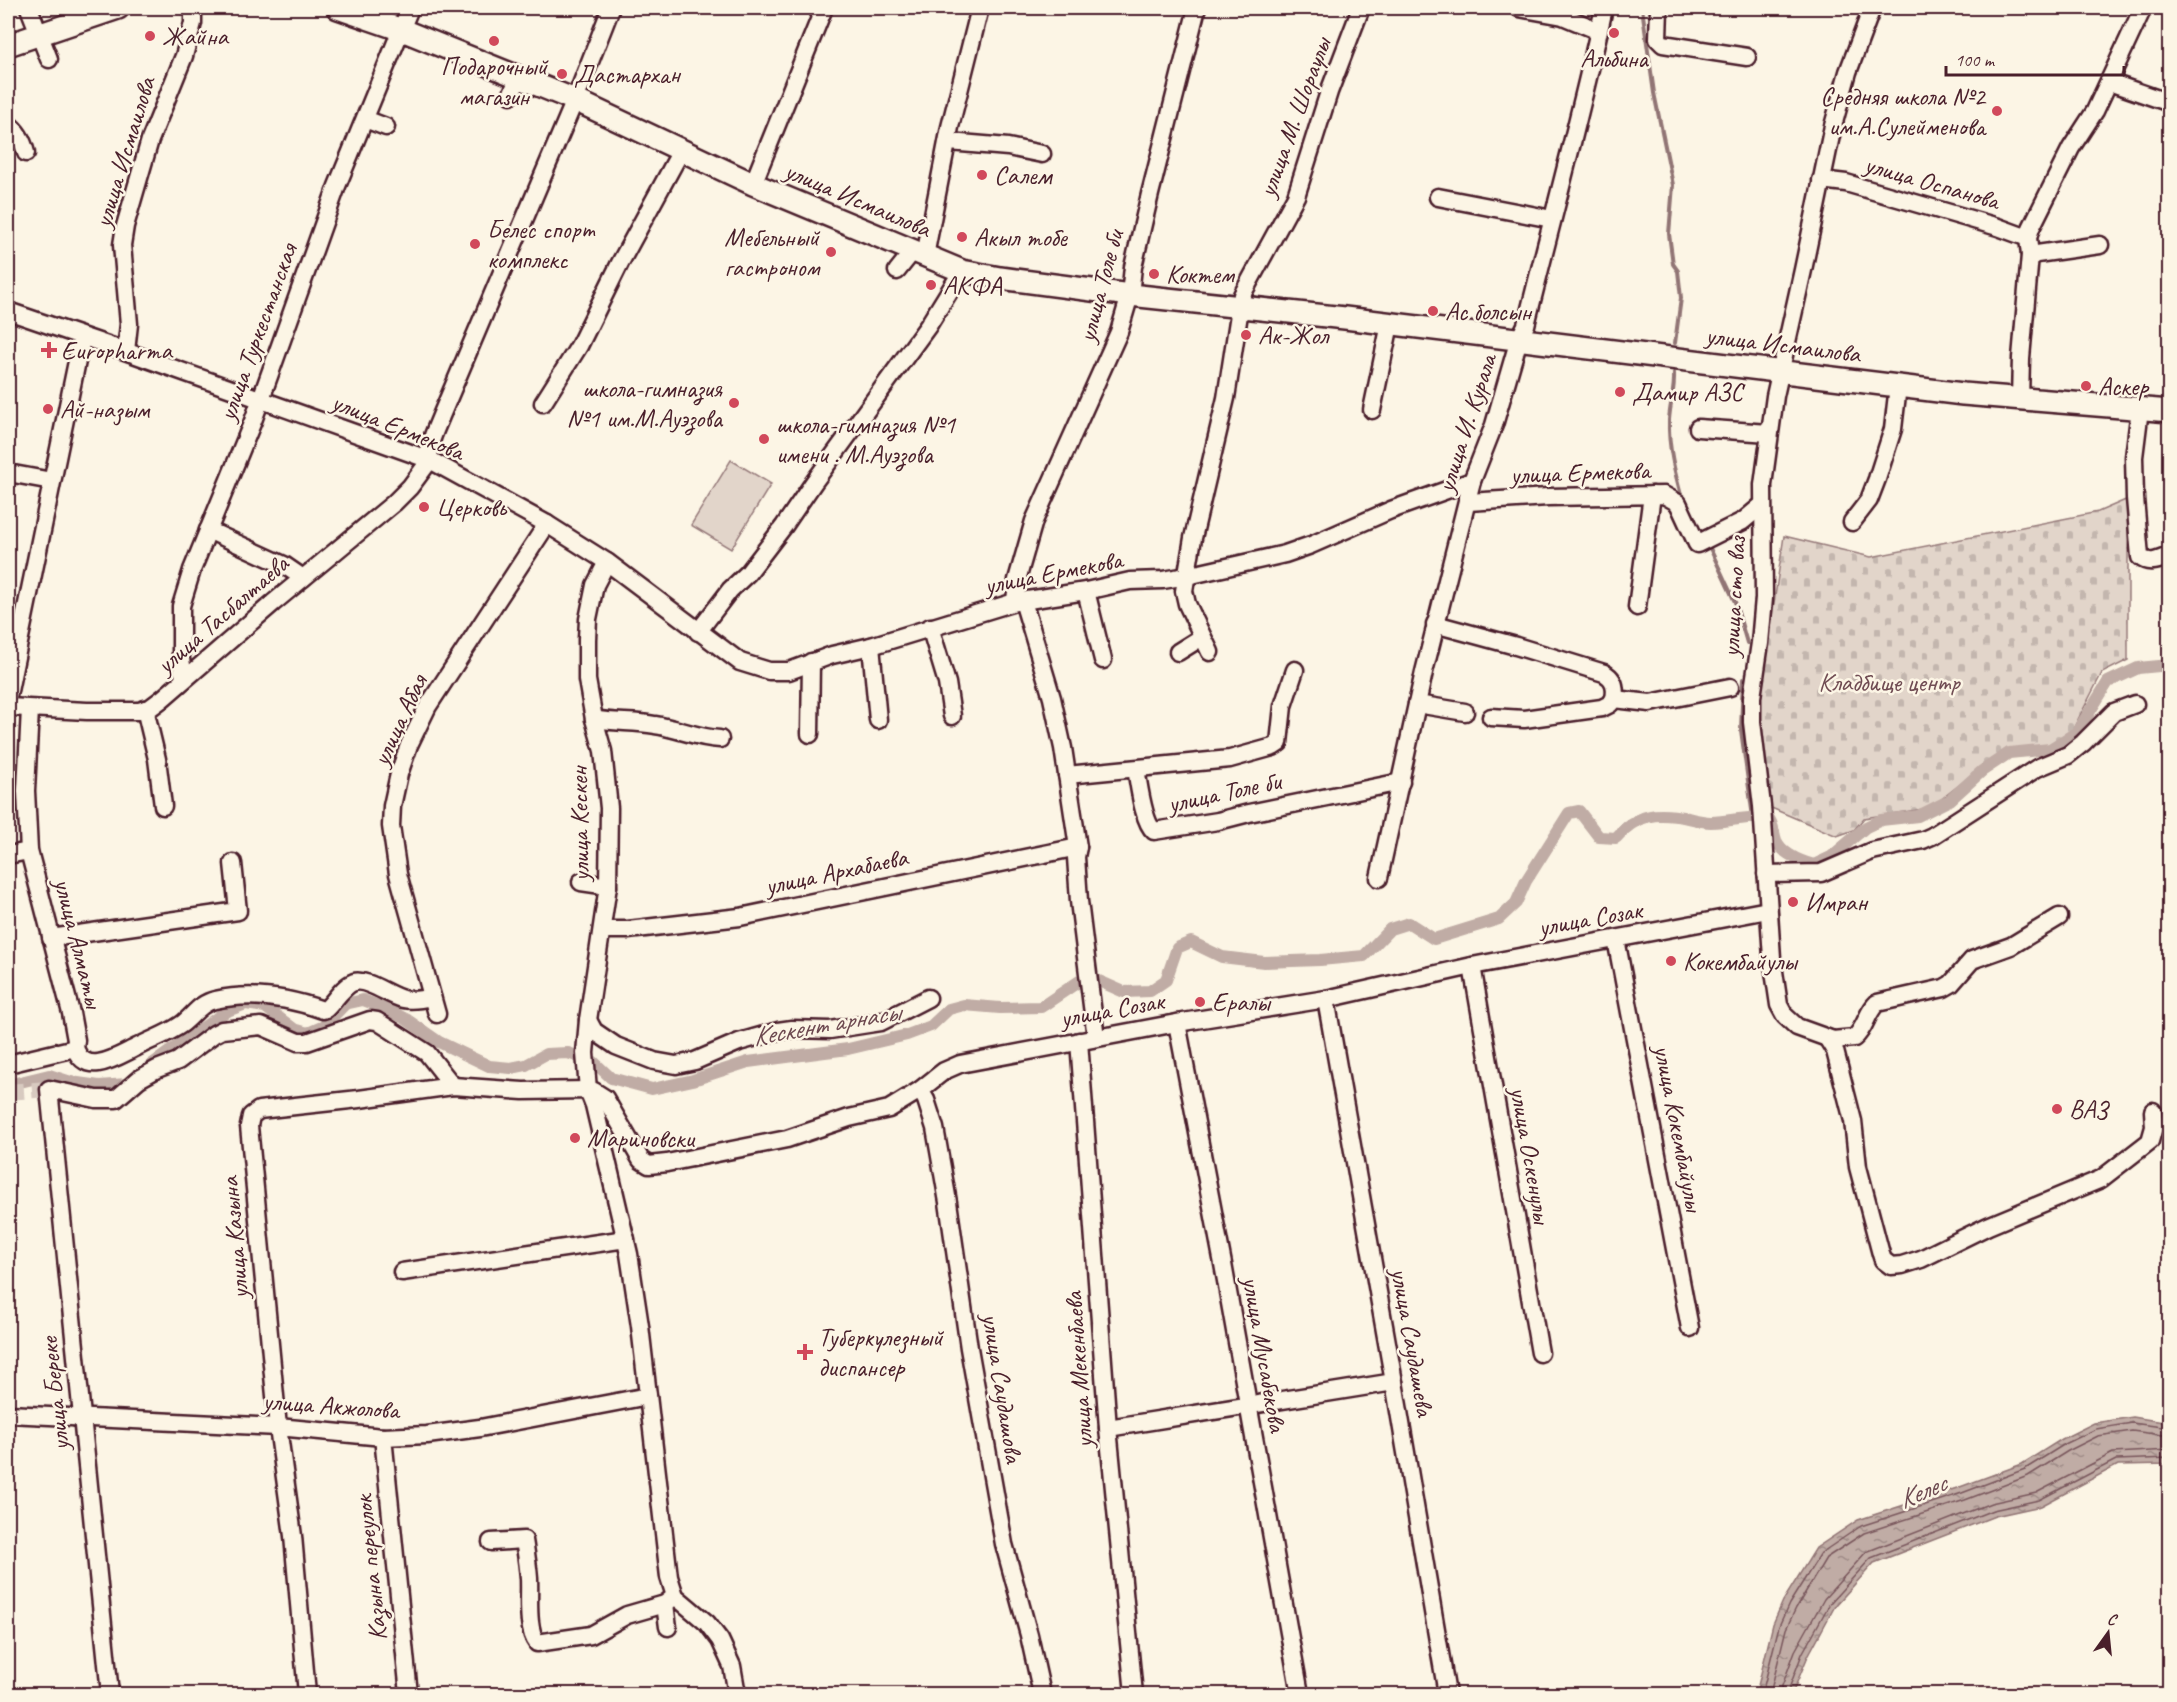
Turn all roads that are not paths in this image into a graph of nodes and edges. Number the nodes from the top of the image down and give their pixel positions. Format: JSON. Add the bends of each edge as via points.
{"nodes":[{"id":1,"x":29,"y":8,"type":"edge"},
{"id":2,"x":118,"y":8,"type":"edge"},
{"id":3,"x":193,"y":8,"type":"edge"},
{"id":4,"x":338,"y":8,"type":"edge"},
{"id":5,"x":410,"y":8,"type":"edge"},
{"id":6,"x":611,"y":8,"type":"edge"},
{"id":7,"x":824,"y":8,"type":"edge"},
{"id":8,"x":980,"y":8,"type":"edge"},
{"id":9,"x":1197,"y":8,"type":"edge"},
{"id":10,"x":1361,"y":8,"type":"edge"},
{"id":11,"x":1519,"y":8,"type":"edge"},
{"id":12,"x":1604,"y":8,"type":"edge"},
{"id":13,"x":1659,"y":8,"type":"edge"},
{"id":14,"x":1872,"y":8,"type":"edge"},
{"id":15,"x":2143,"y":8,"type":"edge"},
{"id":16,"x":402,"y":30,"type":"junction"},
{"id":17,"x":1599,"y":30,"type":"junction"},
{"id":18,"x":40,"y":33,"type":"junction"},
{"id":19,"x":8,"y":45,"type":"edge"},
{"id":20,"x":1747,"y":57,"type":"dead end"},
{"id":21,"x":49,"y":59,"type":"dead end"},
{"id":22,"x":2109,"y":82,"type":"junction"},
{"id":23,"x":575,"y":100,"type":"junction"},
{"id":24,"x":2169,"y":103,"type":"edge"},
{"id":25,"x":365,"y":119,"type":"junction"},
{"id":26,"x":8,"y":124,"type":"edge"},
{"id":27,"x":387,"y":127,"type":"dead end"},
{"id":28,"x":949,"y":142,"type":"junction"},
{"id":29,"x":682,"y":150,"type":"junction"},
{"id":30,"x":26,"y":153,"type":"dead end"},
{"id":31,"x":1042,"y":154,"type":"dead end"},
{"id":32,"x":1821,"y":180,"type":"junction"},
{"id":33,"x":753,"y":184,"type":"junction"},
{"id":34,"x":1438,"y":196,"type":"dead end"},
{"id":35,"x":1552,"y":219,"type":"junction"},
{"id":36,"x":2100,"y":245,"type":"dead end"},
{"id":37,"x":2029,"y":246,"type":"junction"},
{"id":38,"x":919,"y":254,"type":"junction"},
{"id":39,"x":897,"y":271,"type":"dead end"},
{"id":40,"x":962,"y":271,"type":"junction"},
{"id":41,"x":1130,"y":295,"type":"junction"},
{"id":42,"x":1240,"y":306,"type":"junction"},
{"id":43,"x":8,"y":311,"type":"edge"},
{"id":44,"x":1390,"y":324,"type":"junction"},
{"id":45,"x":82,"y":337,"type":"junction"},
{"id":46,"x":1519,"y":339,"type":"junction"},
{"id":47,"x":126,"y":351,"type":"junction"},
{"id":48,"x":1780,"y":372,"type":"junction"},
{"id":49,"x":1898,"y":386,"type":"junction"},
{"id":50,"x":260,"y":399,"type":"junction"},
{"id":51,"x":2020,"y":400,"type":"junction"},
{"id":52,"x":543,"y":403,"type":"dead end"},
{"id":53,"x":2168,"y":408,"type":"edge"},
{"id":54,"x":2140,"y":409,"type":"junction"},
{"id":55,"x":1372,"y":410,"type":"dead end"},
{"id":56,"x":1698,"y":428,"type":"dead end"},
{"id":57,"x":1769,"y":433,"type":"junction"},
{"id":58,"x":430,"y":460,"type":"junction"},
{"id":59,"x":8,"y":472,"type":"edge"},
{"id":60,"x":52,"y":481,"type":"junction"},
{"id":61,"x":1472,"y":481,"type":"junction"},
{"id":62,"x":1652,"y":495,"type":"junction"},
{"id":63,"x":1468,"y":502,"type":"junction"},
{"id":64,"x":1762,"y":505,"type":"junction"},
{"id":65,"x":1852,"y":522,"type":"dead end"},
{"id":66,"x":547,"y":524,"type":"junction"},
{"id":67,"x":208,"y":530,"type":"junction"},
{"id":68,"x":2169,"y":555,"type":"edge"},
{"id":69,"x":607,"y":562,"type":"junction"},
{"id":70,"x":740,"y":565,"type":"dead end"},
{"id":71,"x":1187,"y":576,"type":"junction"},
{"id":72,"x":303,"y":578,"type":"junction"},
{"id":73,"x":730,"y":590,"type":"junction"},
{"id":74,"x":1086,"y":591,"type":"junction"},
{"id":75,"x":1019,"y":602,"type":"junction"},
{"id":76,"x":1636,"y":607,"type":"dead end"},
{"id":77,"x":1435,"y":624,"type":"junction"},
{"id":78,"x":930,"y":627,"type":"junction"},
{"id":79,"x":698,"y":632,"type":"junction"},
{"id":80,"x":1202,"y":637,"type":"junction"},
{"id":81,"x":871,"y":645,"type":"junction"},
{"id":82,"x":1178,"y":652,"type":"dead end"},
{"id":83,"x":1210,"y":652,"type":"dead end"},
{"id":84,"x":1103,"y":660,"type":"dead end"},
{"id":85,"x":811,"y":662,"type":"junction"},
{"id":86,"x":1295,"y":670,"type":"dead end"},
{"id":87,"x":184,"y":679,"type":"junction"},
{"id":88,"x":1730,"y":687,"type":"dead end"},
{"id":89,"x":8,"y":696,"type":"edge"},
{"id":90,"x":1614,"y":699,"type":"junction"},
{"id":91,"x":1418,"y":704,"type":"junction"},
{"id":92,"x":2135,"y":704,"type":"dead end"},
{"id":93,"x":8,"y":707,"type":"edge"},
{"id":94,"x":30,"y":709,"type":"junction"},
{"id":95,"x":145,"y":709,"type":"junction"},
{"id":96,"x":1465,"y":712,"type":"dead end"},
{"id":97,"x":952,"y":716,"type":"dead end"},
{"id":98,"x":1491,"y":717,"type":"dead end"},
{"id":99,"x":594,"y":719,"type":"junction"},
{"id":100,"x":878,"y":720,"type":"dead end"},
{"id":101,"x":810,"y":734,"type":"dead end"},
{"id":102,"x":720,"y":740,"type":"dead end"},
{"id":103,"x":1136,"y":769,"type":"junction"},
{"id":104,"x":1067,"y":775,"type":"junction"},
{"id":105,"x":1401,"y":782,"type":"junction"},
{"id":106,"x":164,"y":806,"type":"dead end"},
{"id":107,"x":1078,"y":847,"type":"junction"},
{"id":108,"x":29,"y":851,"type":"junction"},
{"id":109,"x":8,"y":855,"type":"edge"},
{"id":110,"x":233,"y":863,"type":"dead end"},
{"id":111,"x":1766,"y":874,"type":"junction"},
{"id":112,"x":1379,"y":879,"type":"dead end"},
{"id":113,"x":581,"y":882,"type":"dead end"},
{"id":114,"x":608,"y":886,"type":"junction"},
{"id":115,"x":1768,"y":910,"type":"junction"},
{"id":116,"x":2059,"y":917,"type":"dead end"},
{"id":117,"x":602,"y":930,"type":"junction"},
{"id":118,"x":51,"y":938,"type":"junction"},
{"id":119,"x":1616,"y":939,"type":"junction"},
{"id":120,"x":1087,"y":962,"type":"joint"},
{"id":121,"x":1473,"y":966,"type":"junction"},
{"id":122,"x":432,"y":997,"type":"junction"},
{"id":123,"x":928,"y":998,"type":"dead end"},
{"id":124,"x":1326,"y":999,"type":"junction"},
{"id":125,"x":437,"y":1014,"type":"dead end"},
{"id":126,"x":588,"y":1020,"type":"junction"},
{"id":127,"x":1177,"y":1023,"type":"junction"},
{"id":128,"x":1827,"y":1038,"type":"junction"},
{"id":129,"x":1087,"y":1039,"type":"junction"},
{"id":130,"x":75,"y":1048,"type":"junction"},
{"id":131,"x":8,"y":1064,"type":"edge"},
{"id":132,"x":453,"y":1086,"type":"junction"},
{"id":133,"x":588,"y":1090,"type":"junction"},
{"id":134,"x":920,"y":1090,"type":"junction"},
{"id":135,"x":2153,"y":1111,"type":"dead end"},
{"id":136,"x":626,"y":1239,"type":"junction"},
{"id":137,"x":402,"y":1272,"type":"dead end"},
{"id":138,"x":1690,"y":1328,"type":"dead end"},
{"id":139,"x":1540,"y":1353,"type":"dead end"},
{"id":140,"x":1394,"y":1382,"type":"junction"},
{"id":141,"x":648,"y":1396,"type":"junction"},
{"id":142,"x":1248,"y":1404,"type":"junction"},
{"id":143,"x":8,"y":1414,"type":"edge"},
{"id":144,"x":82,"y":1417,"type":"junction"},
{"id":145,"x":278,"y":1427,"type":"junction"},
{"id":146,"x":1108,"y":1428,"type":"junction"},
{"id":147,"x":382,"y":1437,"type":"junction"},
{"id":148,"x":492,"y":1542,"type":"dead end"},
{"id":149,"x":670,"y":1600,"type":"junction"},
{"id":150,"x":668,"y":1627,"type":"dead end"},
{"id":151,"x":110,"y":1695,"type":"edge"},
{"id":152,"x":307,"y":1695,"type":"edge"},
{"id":153,"x":409,"y":1695,"type":"edge"},
{"id":154,"x":737,"y":1695,"type":"edge"},
{"id":155,"x":1042,"y":1695,"type":"edge"},
{"id":156,"x":1134,"y":1695,"type":"edge"},
{"id":157,"x":1300,"y":1695,"type":"edge"},
{"id":158,"x":1447,"y":1695,"type":"edge"}],
"edges":[{"from":1,"to":18,"type":"street"},
{"from":2,"to":18,"type":"main road"},
{"from":3,"to":47,"type":"street","name":"улица Исмаилова","via":[[184,56],[150,140],[125,226],[122,245],[129,324]]},
{"from":4,"to":16,"type":"main road","name":"улица Исмаилова"},
{"from":5,"to":16,"type":"street","name":"улица Туркестанская"},
{"from":6,"to":23,"type":"street"},
{"from":7,"to":33,"type":"street"},
{"from":8,"to":28,"type":"street"},
{"from":9,"to":41,"type":"street","name":"улица Толе би","via":[[1133,267]]},
{"from":10,"to":42,"type":"street","name":"улица М. Шораулы","via":[[1329,92],[1299,190],[1246,286]]},
{"from":11,"to":17,"type":"street","via":[[1563,16]]},
{"from":12,"to":17,"type":"street","name":"улица И. Курала"},
{"from":13,"to":20,"type":"street","via":[[1658,39],[1663,44]]},
{"from":14,"to":32,"type":"street","name":"улица сто ваз","via":[[1848,72]]},
{"from":15,"to":22,"type":"street"},
{"from":16,"to":23,"type":"main road","name":"улица Исмаилова","via":[[515,86]]},
{"from":16,"to":25,"type":"street","name":"улица Туркестанская"},
{"from":17,"to":35,"type":"street","name":"улица И. Курала"},
{"from":18,"to":19,"type":"main road"},
{"from":18,"to":21,"type":"street"},
{"from":22,"to":24,"type":"street"},
{"from":22,"to":37,"type":"street","via":[[2096,111],[2071,148]]},
{"from":23,"to":29,"type":"main road","name":"улица Исмаилова"},
{"from":23,"to":58,"type":"street","via":[[441,416],[430,444]]},
{"from":25,"to":27,"type":"street"},
{"from":25,"to":50,"type":"street","name":"улица Туркестанская"},
{"from":26,"to":30,"type":"street","via":[[22,140]]},
{"from":28,"to":31,"type":"street"},
{"from":28,"to":38,"type":"street"},
{"from":29,"to":33,"type":"main road","name":"улица Исмаилова"},
{"from":29,"to":52,"type":"street","via":[[579,346]]},
{"from":32,"to":37,"type":"street","name":"улица Оспанова","via":[[1846,183],[1998,227]]},
{"from":32,"to":48,"type":"street","name":"улица сто ваз"},
{"from":33,"to":38,"type":"main road","name":"улица Исмаилова"},
{"from":34,"to":35,"type":"street"},
{"from":35,"to":46,"type":"street","name":"улица И. Курала","via":[[1526,325]]},
{"from":36,"to":37,"type":"street"},
{"from":37,"to":51,"type":"street"},
{"from":38,"to":39,"type":"street"},
{"from":38,"to":40,"type":"main road","name":"улица Исмаилова"},
{"from":40,"to":41,"type":"main road","name":"улица Исмаилова"},
{"from":40,"to":73,"type":"street","via":[[928,326],[784,526]]},
{"from":41,"to":42,"type":"main road","name":"улица Исмаилова"},
{"from":41,"to":75,"type":"street","name":"улица Толе би","via":[[1119,332],[1034,521],[1017,580]]},
{"from":42,"to":44,"type":"main road","name":"улица Исмаилова"},
{"from":42,"to":71,"type":"street","via":[[1226,398]]},
{"from":43,"to":45,"type":"street","name":"улица Ермекова"},
{"from":44,"to":46,"type":"main road","name":"улица Исмаилова"},
{"from":44,"to":55,"type":"street"},
{"from":45,"to":47,"type":"street","name":"улица Ермекова"},
{"from":45,"to":60,"type":"street"},
{"from":46,"to":48,"type":"main road","name":"улица Исмаилова"},
{"from":46,"to":61,"type":"street","name":"улица И. Курала","via":[[1494,425]]},
{"from":47,"to":50,"type":"street","name":"улица Ермекова"},
{"from":48,"to":49,"type":"main road","name":"улица Исмаилова"},
{"from":48,"to":57,"type":"street","name":"улица сто ваз"},
{"from":49,"to":51,"type":"main road","name":"улица Исмаилова"},
{"from":49,"to":65,"type":"street","via":[[1893,429],[1877,479],[1869,500]]},
{"from":50,"to":58,"type":"street","name":"улица Ермекова"},
{"from":50,"to":67,"type":"street","name":"улица Туркестанская"},
{"from":51,"to":54,"type":"main road","name":"улица Исмаилова"},
{"from":53,"to":54,"type":"main road","name":"улица Исмаилова"},
{"from":54,"to":68,"type":"street","via":[[2131,499],[2140,557],[2153,561]]},
{"from":56,"to":57,"type":"street"},
{"from":57,"to":64,"type":"street","name":"улица сто ваз"},
{"from":58,"to":66,"type":"street","name":"улица Ермекова"},
{"from":58,"to":72,"type":"street","name":"улица Тасбалтаева","via":[[394,503]]},
{"from":59,"to":60,"type":"street"},
{"from":60,"to":89,"type":"street"},
{"from":61,"to":63,"type":"street","name":"улица И. Курала"},
{"from":61,"to":71,"type":"street","name":"улица Ермекова","via":[[1285,554]]},
{"from":62,"to":63,"type":"street","name":"улица Ермекова"},
{"from":62,"to":64,"type":"street","name":"улица Ермекова","via":[[1664,495],[1678,502],[1697,544],[1743,521]]},
{"from":62,"to":76,"type":"street"},
{"from":63,"to":77,"type":"street","name":"улица И. Курала"},
{"from":64,"to":111,"type":"street","name":"улица сто ваз","via":[[1764,598],[1752,711]]},
{"from":66,"to":69,"type":"street","name":"улица Ермекова"},
{"from":66,"to":122,"type":"street","name":"улица Абая","via":[[428,706],[409,745],[397,784],[392,806],[394,850]]},
{"from":67,"to":72,"type":"street"},
{"from":67,"to":87,"type":"street","name":"улица Туркестанская","via":[[192,548],[192,570],[181,606]]},
{"from":69,"to":79,"type":"street","name":"улица Ермекова"},
{"from":69,"to":99,"type":"street","name":"улица Кескен","via":[[595,585],[588,619],[587,680]]},
{"from":70,"to":73,"type":"street"},
{"from":71,"to":74,"type":"street","name":"улица Ермекова"},
{"from":71,"to":80,"type":"street","via":[[1184,595]]},
{"from":72,"to":87,"type":"street","name":"улица Тасбалтаева"},
{"from":73,"to":79,"type":"street"},
{"from":74,"to":75,"type":"street","name":"улица Ермекова"},
{"from":74,"to":84,"type":"street"},
{"from":75,"to":78,"type":"street","name":"улица Ермекова"},
{"from":75,"to":104,"type":"street","name":"улица Толе би","via":[[1052,698]]},
{"from":77,"to":90,"type":"street","via":[[1604,673],[1613,680]]},
{"from":77,"to":91,"type":"street","name":"улица И. Курала"},
{"from":78,"to":81,"type":"street","name":"улица Ермекова"},
{"from":78,"to":97,"type":"street","via":[[947,683]]},
{"from":79,"to":85,"type":"street","name":"улица Ермекова","via":[[752,668],[781,672]]},
{"from":80,"to":82,"type":"street"},
{"from":80,"to":83,"type":"street"},
{"from":81,"to":85,"type":"street","name":"улица Ермекова"},
{"from":81,"to":100,"type":"street"},
{"from":85,"to":101,"type":"street"},
{"from":86,"to":103,"type":"street","via":[[1277,701],[1280,743],[1274,747],[1230,759]]},
{"from":87,"to":95,"type":"street","name":"улица Тасбалтаева"},
{"from":88,"to":90,"type":"street","via":[[1650,703]]},
{"from":90,"to":98,"type":"street","via":[[1602,708],[1524,718]]},
{"from":91,"to":96,"type":"street"},
{"from":91,"to":105,"type":"street","name":"улица И. Курала"},
{"from":92,"to":111,"type":"street","via":[[2114,712],[2068,755],[2037,768],[1932,836],[1872,851],[1821,873]]},
{"from":93,"to":94,"type":"street"},
{"from":94,"to":95,"type":"street"},
{"from":94,"to":108,"type":"street","name":"улица Алматы","via":[[26,791]]},
{"from":95,"to":106,"type":"street"},
{"from":99,"to":102,"type":"street","via":[[657,725]]},
{"from":99,"to":114,"type":"street","name":"улица Кескен","via":[[606,770]]},
{"from":103,"to":104,"type":"street","name":"улица Толе би"},
{"from":103,"to":105,"type":"street","name":"улица Толе би","via":[[1154,831]]},
{"from":104,"to":107,"type":"street","name":"улица Толе би"},
{"from":105,"to":112,"type":"street","name":"улица И. Курала"},
{"from":107,"to":117,"type":"street","name":"улица Архабаева","via":[[740,917]]},
{"from":107,"to":120,"type":"street","name":"улица Толе би","via":[[1079,901]]},
{"from":108,"to":109,"type":"street","name":"улица Алматы"},
{"from":108,"to":118,"type":"street","name":"улица Алматы"},
{"from":110,"to":118,"type":"street","via":[[238,911]]},
{"from":111,"to":115,"type":"street","name":"улица сто ваз"},
{"from":113,"to":114,"type":"street"},
{"from":114,"to":117,"type":"street","name":"улица Кескен"},
{"from":115,"to":119,"type":"street","name":"улица Созак"},
{"from":115,"to":128,"type":"street","name":"улица сто ваз","via":[[1779,1005],[1792,1024]]},
{"from":116,"to":128,"type":"street","via":[[2011,945],[1972,960],[1944,988],[1877,1003],[1854,1038]]},
{"from":117,"to":126,"type":"street","name":"улица Кескен"},
{"from":118,"to":130,"type":"street","name":"улица Алматы","via":[[71,1013]]},
{"from":119,"to":121,"type":"street","name":"улица Созак"},
{"from":119,"to":138,"type":"street","name":"улица Кокембайулы"},
{"from":120,"to":129,"type":"street","name":"улица Мекенбаева"},
{"from":121,"to":124,"type":"street","name":"улица Созак"},
{"from":121,"to":139,"type":"street","name":"улица Оскенулы"},
{"from":122,"to":125,"type":"street","name":"улица Абая"},
{"from":122,"to":130,"type":"street","via":[[403,999],[355,981],[323,1010],[261,996],[213,1000],[176,1028],[114,1059],[86,1062]]},
{"from":123,"to":126,"type":"street","via":[[881,1022],[830,1030],[778,1031],[676,1065],[615,1046],[594,1031]]},
{"from":124,"to":127,"type":"street","name":"улица Созак"},
{"from":124,"to":140,"type":"street","name":"улица Саудашева"},
{"from":126,"to":133,"type":"street","name":"улица Кескен"},
{"from":127,"to":129,"type":"street","name":"улица Созак"},
{"from":127,"to":142,"type":"street","name":"улица Мусабекова"},
{"from":128,"to":135,"type":"street","via":[[1835,1051],[1853,1121],[1858,1167],[1881,1254],[1891,1266],[1921,1259],[2102,1179],[2150,1141]]},
{"from":129,"to":134,"type":"street","name":"улица Созак","via":[[960,1064]]},
{"from":129,"to":146,"type":"street","name":"улица Мекенбаева"},
{"from":130,"to":131,"type":"street"},
{"from":132,"to":133,"type":"street","name":"улица Казына"},
{"from":132,"to":144,"type":"street","name":"улица Береке","via":[[427,1053],[370,1020],[307,1042],[261,1026],[222,1030],[178,1060],[139,1079],[116,1099],[96,1100],[49,1089]]},
{"from":132,"to":145,"type":"street","name":"улица Казына","via":[[265,1108],[249,1119]]},
{"from":133,"to":134,"type":"street","name":"улица Созак","via":[[604,1098],[641,1160],[652,1169],[787,1139],[889,1109]]},
{"from":133,"to":136,"type":"street","name":"улица Кескен"},
{"from":134,"to":155,"type":"street","name":"улица Саудашова","via":[[934,1128],[950,1213],[1004,1544]]},
{"from":136,"to":137,"type":"street"},
{"from":136,"to":141,"type":"street","name":"улица Кескен"},
{"from":140,"to":142,"type":"street"},
{"from":140,"to":158,"type":"street","name":"улица Саудашева"},
{"from":141,"to":147,"type":"street","name":"улица Акжолова","via":[[480,1428]]},
{"from":141,"to":149,"type":"street","name":"улица Кескен"},
{"from":142,"to":146,"type":"street"},
{"from":142,"to":157,"type":"street","name":"улица Мусабекова"},
{"from":143,"to":144,"type":"street","name":"улица Акжолова"},
{"from":144,"to":145,"type":"street","name":"улица Акжолова"},
{"from":144,"to":151,"type":"street","name":"улица Береке"},
{"from":145,"to":147,"type":"street","name":"улица Акжолова"},
{"from":145,"to":152,"type":"street","name":"улица Казына","via":[[293,1536]]},
{"from":146,"to":156,"type":"street","name":"улица Мекенбаева"},
{"from":147,"to":153,"type":"street","name":"Казына переулок"},
{"from":148,"to":149,"type":"street","via":[[524,1540],[531,1627],[537,1643],[591,1635],[627,1615]]},
{"from":149,"to":150,"type":"street","name":"улица Кескен"},
{"from":149,"to":154,"type":"street","via":[[707,1623],[720,1640],[732,1666]]}]}
